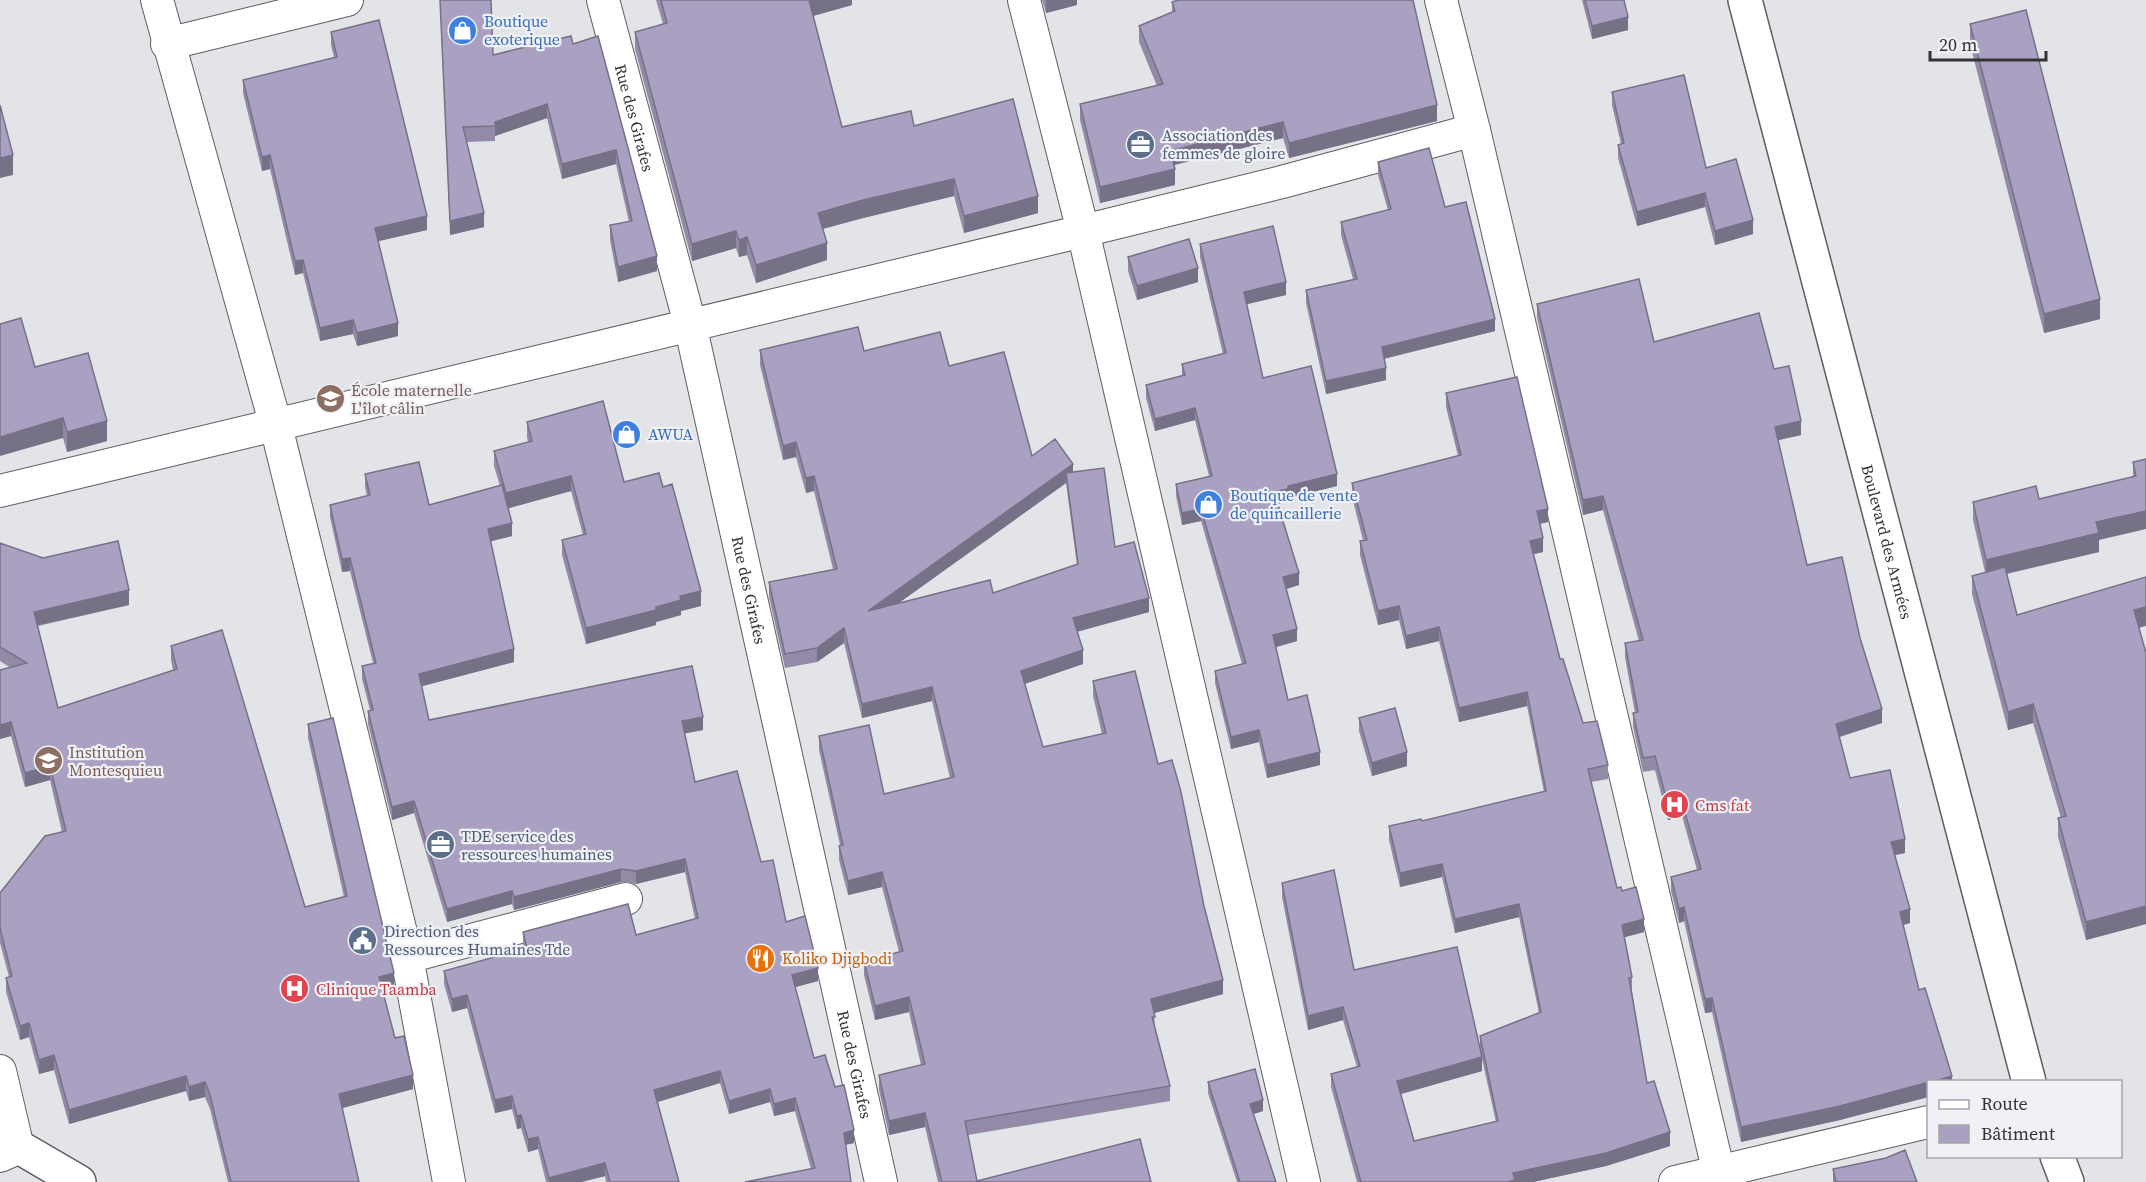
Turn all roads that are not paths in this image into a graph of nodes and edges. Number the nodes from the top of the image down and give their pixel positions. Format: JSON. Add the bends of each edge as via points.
{"nodes":[{"id":1,"x":157,"y":0,"type":"edge"},
{"id":2,"x":347,"y":0,"type":"edge"},
{"id":3,"x":603,"y":0,"type":"edge"},
{"id":4,"x":1024,"y":0,"type":"edge"},
{"id":5,"x":1441,"y":0,"type":"edge"},
{"id":6,"x":1745,"y":0,"type":"edge"},
{"id":7,"x":167,"y":44,"type":"junction"},
{"id":8,"x":1474,"y":130,"type":"junction"},
{"id":9,"x":1083,"y":231,"type":"junction"},
{"id":10,"x":690,"y":324,"type":"junction"},
{"id":11,"x":276,"y":426,"type":"junction"},
{"id":12,"x":0,"y":491,"type":"edge"},
{"id":13,"x":626,"y":899,"type":"dead end"},
{"id":14,"x":408,"y":957,"type":"junction"},
{"id":15,"x":0,"y":1071,"type":"edge"},
{"id":16,"x":2028,"y":1080,"type":"edge"},
{"id":17,"x":1927,"y":1123,"type":"edge"},
{"id":18,"x":6,"y":1147,"type":"edge"},
{"id":19,"x":2058,"y":1158,"type":"edge"},
{"id":20,"x":1719,"y":1177,"type":"edge"},
{"id":21,"x":79,"y":1182,"type":"edge"},
{"id":22,"x":449,"y":1182,"type":"edge"},
{"id":23,"x":881,"y":1182,"type":"edge"},
{"id":24,"x":1304,"y":1182,"type":"edge"},
{"id":25,"x":1675,"y":1182,"type":"edge"},
{"id":26,"x":2067,"y":1182,"type":"edge"}],
"edges":[{"from":1,"to":7,"type":"street"},
{"from":2,"to":7,"type":"street"},
{"from":3,"to":10,"type":"street","name":"Rue des Girafes"},
{"from":4,"to":9,"type":"street"},
{"from":5,"to":8,"type":"street"},
{"from":6,"to":16,"type":"street","name":"Boulevard des Armées"},
{"from":7,"to":11,"type":"street"},
{"from":8,"to":9,"type":"street"},
{"from":8,"to":20,"type":"street"},
{"from":9,"to":10,"type":"street"},
{"from":9,"to":24,"type":"street"},
{"from":10,"to":11,"type":"street"},
{"from":10,"to":23,"type":"street","name":"Rue des Girafes"},
{"from":11,"to":12,"type":"street"},
{"from":11,"to":14,"type":"street"},
{"from":13,"to":14,"type":"street"},
{"from":14,"to":22,"type":"street"},
{"from":15,"to":18,"type":"street"},
{"from":17,"to":20,"type":"street"},
{"from":18,"to":21,"type":"street"},
{"from":19,"to":26,"type":"street"},
{"from":20,"to":25,"type":"street"}]}
